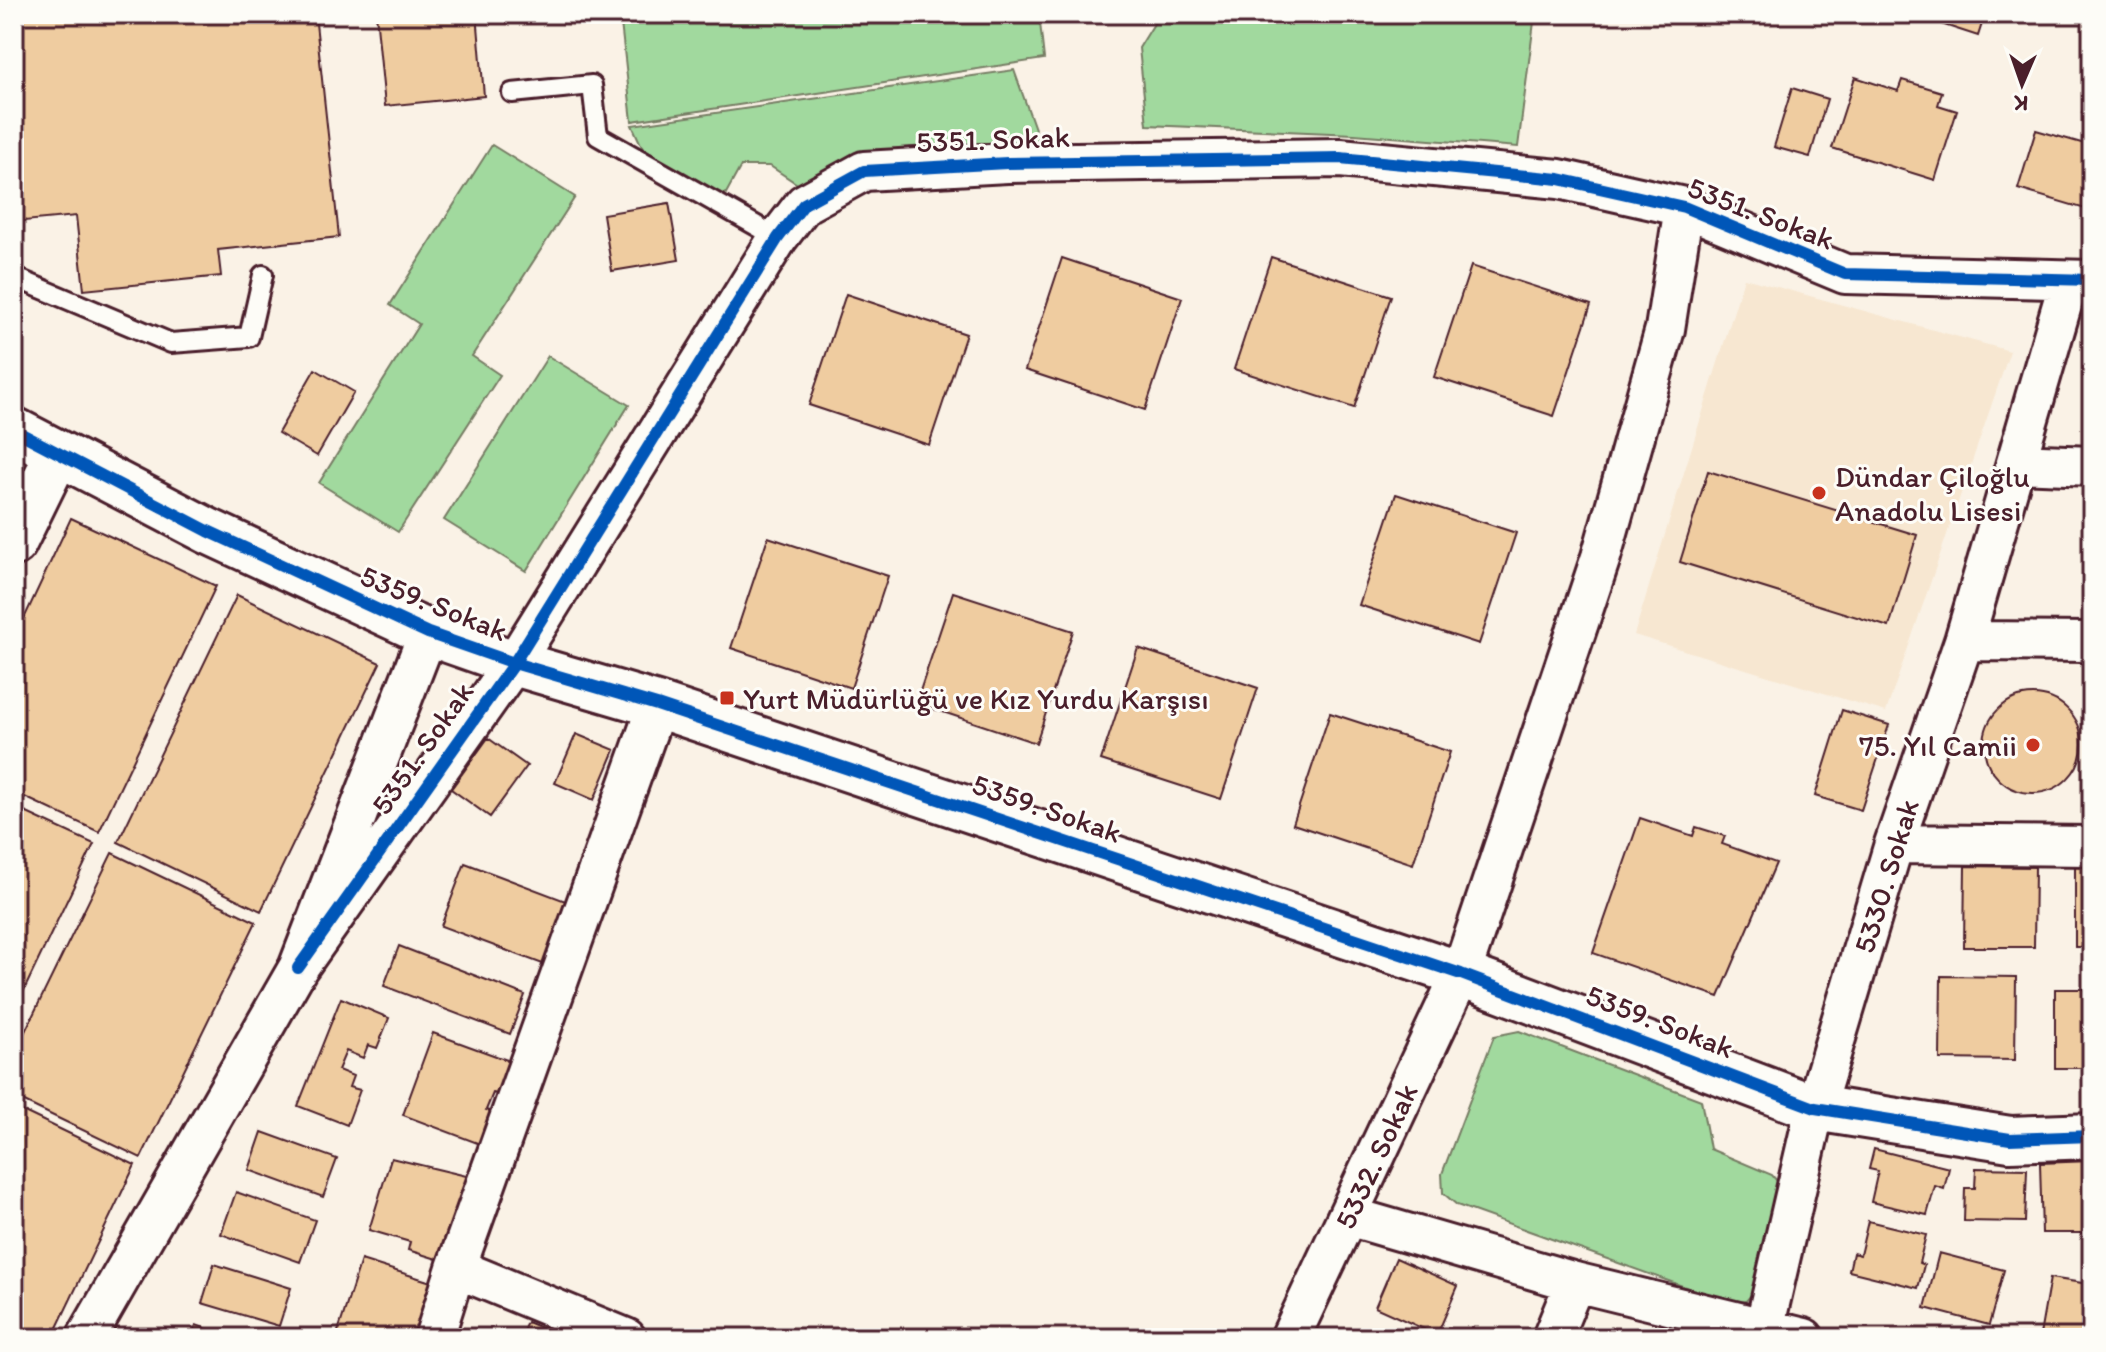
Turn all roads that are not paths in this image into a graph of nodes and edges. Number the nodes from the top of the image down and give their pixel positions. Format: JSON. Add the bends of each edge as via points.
{"nodes":[{"id":1,"x":512,"y":93,"type":"dead end"},
{"id":2,"x":1684,"y":207,"type":"junction"},
{"id":3,"x":778,"y":238,"type":"junction"},
{"id":4,"x":263,"y":275,"type":"dead end"},
{"id":5,"x":14,"y":277,"type":"edge"},
{"id":6,"x":2080,"y":281,"type":"edge"},
{"id":7,"x":14,"y":430,"type":"edge"},
{"id":8,"x":58,"y":453,"type":"junction"},
{"id":9,"x":2017,"y":463,"type":"junction"},
{"id":10,"x":2092,"y":466,"type":"edge"},
{"id":11,"x":14,"y":543,"type":"edge"},
{"id":12,"x":428,"y":633,"type":"junction"},
{"id":13,"x":1964,"y":641,"type":"junction"},
{"id":14,"x":2092,"y":642,"type":"edge"},
{"id":15,"x":514,"y":663,"type":"junction"},
{"id":16,"x":657,"y":705,"type":"junction"},
{"id":17,"x":1894,"y":844,"type":"junction"},
{"id":18,"x":2092,"y":846,"type":"edge"},
{"id":19,"x":298,"y":968,"type":"junction"},
{"id":20,"x":1461,"y":974,"type":"junction"},
{"id":21,"x":1815,"y":1108,"type":"junction"},
{"id":22,"x":2092,"y":1136,"type":"edge"},
{"id":23,"x":1348,"y":1216,"type":"junction"},
{"id":24,"x":456,"y":1268,"type":"junction"},
{"id":25,"x":1575,"y":1282,"type":"junction"},
{"id":26,"x":1764,"y":1333,"type":"edge"},
{"id":27,"x":86,"y":1338,"type":"edge"},
{"id":28,"x":434,"y":1338,"type":"edge"},
{"id":29,"x":626,"y":1338,"type":"edge"},
{"id":30,"x":1290,"y":1338,"type":"edge"},
{"id":31,"x":1552,"y":1338,"type":"edge"},
{"id":32,"x":1804,"y":1338,"type":"edge"}],
"edges":[{"from":1,"to":3,"type":"lane","via":[[592,85],[598,136]]},
{"from":2,"to":3,"type":"street","name":"5351. Sokak","via":[[1559,179],[1340,158],[1007,163],[864,171],[804,204]]},
{"from":2,"to":6,"type":"street","name":"5351. Sokak","via":[[1845,274]]},
{"from":2,"to":20,"type":"street","name":"5332. Sokak","via":[[1665,329],[1601,557]]},
{"from":3,"to":15,"type":"street","name":"5351. Sokak"},
{"from":4,"to":5,"type":"lane","via":[[249,337],[171,343]]},
{"from":6,"to":9,"type":"street","name":"5330. Sokak"},
{"from":7,"to":8,"type":"street","name":"5359. Sokak"},
{"from":8,"to":11,"type":"street"},
{"from":8,"to":12,"type":"street","name":"5359. Sokak","via":[[208,531]]},
{"from":9,"to":10,"type":"street"},
{"from":9,"to":13,"type":"street","name":"5330. Sokak"},
{"from":12,"to":15,"type":"street","name":"5359. Sokak"},
{"from":12,"to":19,"type":"street"},
{"from":13,"to":14,"type":"street"},
{"from":13,"to":17,"type":"street","name":"5330. Sokak"},
{"from":15,"to":16,"type":"street","name":"5359. Sokak"},
{"from":15,"to":19,"type":"street","name":"5351. Sokak"},
{"from":16,"to":20,"type":"street","name":"5359. Sokak"},
{"from":16,"to":24,"type":"street"},
{"from":17,"to":18,"type":"street"},
{"from":17,"to":21,"type":"street","name":"5330. Sokak"},
{"from":19,"to":27,"type":"street"},
{"from":20,"to":21,"type":"street","name":"5359. Sokak"},
{"from":20,"to":23,"type":"street","name":"5332. Sokak"},
{"from":21,"to":22,"type":"street","name":"5359. Sokak","via":[[2010,1139]]},
{"from":21,"to":26,"type":"street","name":"5330. Sokak"},
{"from":23,"to":25,"type":"street"},
{"from":23,"to":30,"type":"street","name":"5332. Sokak"},
{"from":24,"to":28,"type":"street"},
{"from":24,"to":29,"type":"street"},
{"from":25,"to":26,"type":"street"},
{"from":25,"to":31,"type":"street"},
{"from":26,"to":32,"type":"street"}]}
